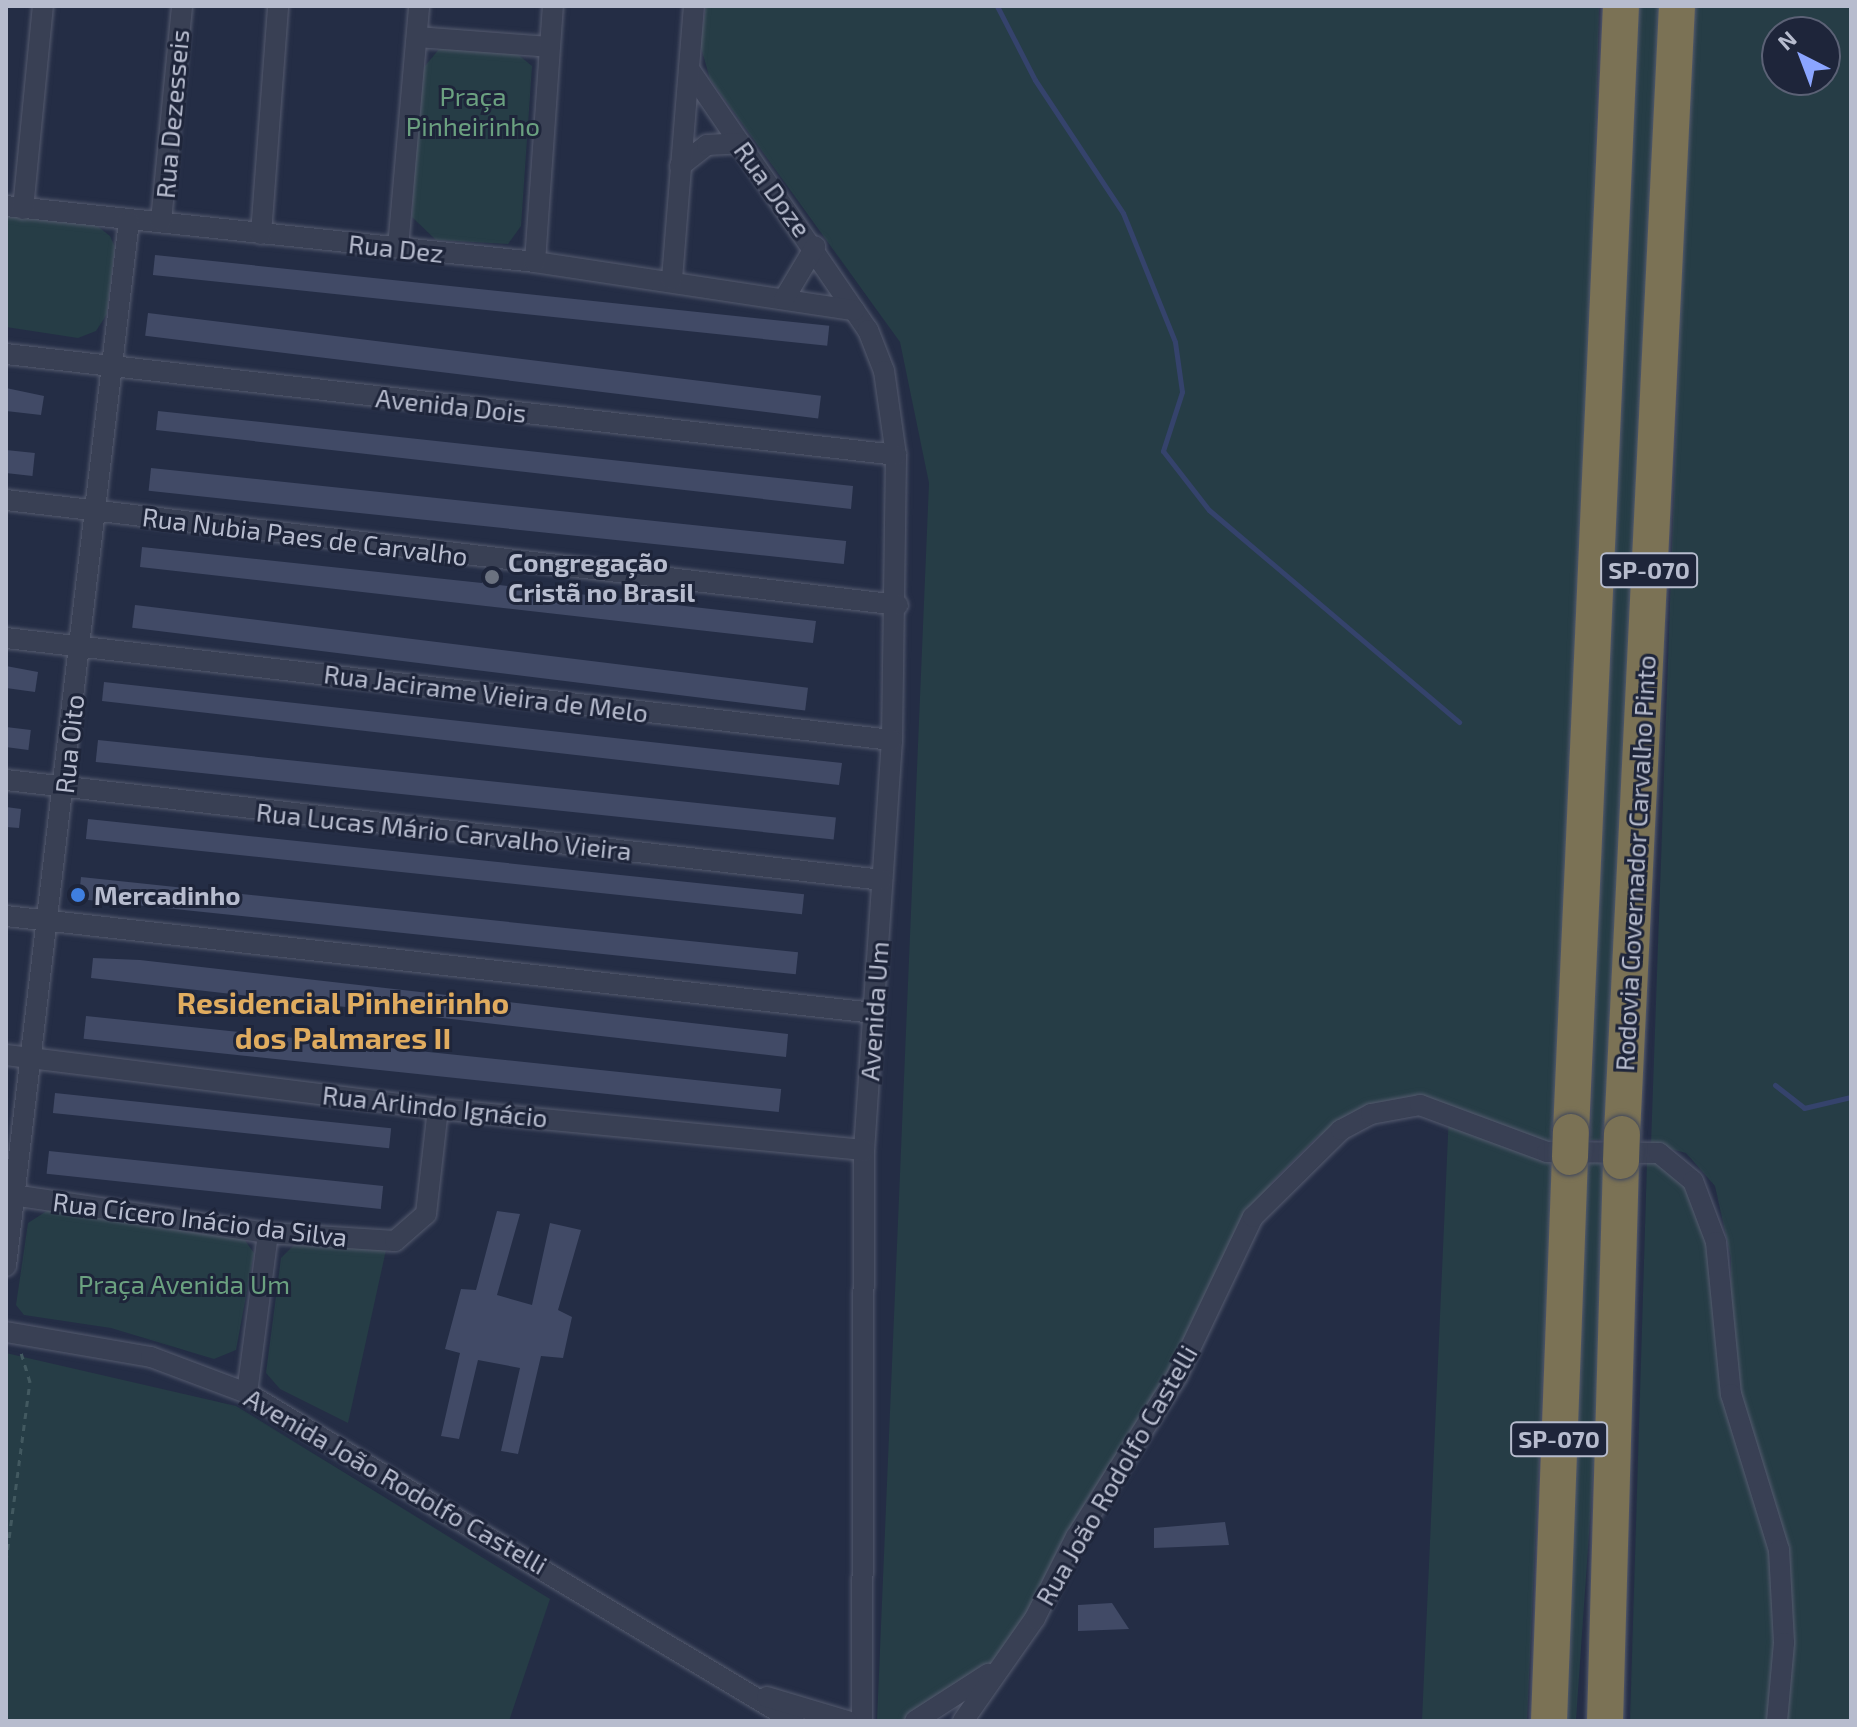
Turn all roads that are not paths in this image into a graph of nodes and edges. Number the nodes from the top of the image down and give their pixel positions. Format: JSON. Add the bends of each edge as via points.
{"nodes":[{"id":1,"x":43,"y":6,"type":"edge"},
{"id":2,"x":182,"y":6,"type":"edge"},
{"id":3,"x":278,"y":6,"type":"edge"},
{"id":4,"x":419,"y":6,"type":"edge"},
{"id":5,"x":553,"y":6,"type":"edge"},
{"id":6,"x":694,"y":6,"type":"edge"},
{"id":7,"x":1621,"y":6,"type":"edge"},
{"id":8,"x":1677,"y":6,"type":"edge"},
{"id":9,"x":417,"y":37,"type":"junction"},
{"id":10,"x":549,"y":47,"type":"junction"},
{"id":11,"x":689,"y":69,"type":"junction"},
{"id":12,"x":740,"y":143,"type":"junction"},
{"id":13,"x":680,"y":166,"type":"junction"},
{"id":14,"x":15,"y":208,"type":"edge"},
{"id":15,"x":129,"y":221,"type":"junction"},
{"id":16,"x":161,"y":221,"type":"junction"},
{"id":17,"x":261,"y":234,"type":"junction"},
{"id":18,"x":815,"y":247,"type":"junction"},
{"id":19,"x":398,"y":248,"type":"junction"},
{"id":20,"x":535,"y":262,"type":"junction"},
{"id":21,"x":672,"y":279,"type":"junction"},
{"id":22,"x":784,"y":299,"type":"junction"},
{"id":23,"x":854,"y":310,"type":"junction"},
{"id":24,"x":6,"y":354,"type":"edge"},
{"id":25,"x":110,"y":366,"type":"junction"},
{"id":26,"x":896,"y":455,"type":"junction"},
{"id":27,"x":6,"y":500,"type":"edge"},
{"id":28,"x":93,"y":511,"type":"junction"},
{"id":29,"x":898,"y":605,"type":"junction"},
{"id":30,"x":6,"y":638,"type":"edge"},
{"id":31,"x":79,"y":647,"type":"junction"},
{"id":32,"x":892,"y":740,"type":"junction"},
{"id":33,"x":6,"y":780,"type":"edge"},
{"id":34,"x":64,"y":788,"type":"junction"},
{"id":35,"x":882,"y":880,"type":"junction"},
{"id":36,"x":6,"y":916,"type":"edge"},
{"id":37,"x":48,"y":921,"type":"junction"},
{"id":38,"x":874,"y":1013,"type":"junction"},
{"id":39,"x":6,"y":1055,"type":"edge"},
{"id":40,"x":29,"y":1058,"type":"junction"},
{"id":41,"x":438,"y":1109,"type":"junction"},
{"id":42,"x":864,"y":1150,"type":"junction"},
{"id":43,"x":9,"y":1195,"type":"edge"},
{"id":44,"x":268,"y":1233,"type":"junction"},
{"id":45,"x":6,"y":1266,"type":"edge"},
{"id":46,"x":9,"y":1338,"type":"edge"},
{"id":47,"x":247,"y":1393,"type":"junction"},
{"id":48,"x":1007,"y":1659,"type":"junction"},
{"id":49,"x":760,"y":1696,"type":"junction"},
{"id":50,"x":794,"y":1721,"type":"edge"},
{"id":51,"x":847,"y":1721,"type":"edge"},
{"id":52,"x":862,"y":1721,"type":"edge"},
{"id":53,"x":915,"y":1721,"type":"edge"},
{"id":54,"x":963,"y":1721,"type":"edge"},
{"id":55,"x":1549,"y":1721,"type":"edge"},
{"id":56,"x":1605,"y":1721,"type":"edge"},
{"id":57,"x":1777,"y":1721,"type":"edge"}],
"edges":[{"from":1,"to":14,"type":"street"},
{"from":2,"to":16,"type":"street","name":"Rua Dezesseis"},
{"from":3,"to":17,"type":"street"},
{"from":4,"to":9,"type":"street"},
{"from":5,"to":10,"type":"street"},
{"from":6,"to":11,"type":"street"},
{"from":7,"to":55,"type":"highway","name":"Rodovia Governador Carvalho Pinto","number":"SP-070"},
{"from":8,"to":56,"type":"highway","name":"Rodovia Governador Carvalho Pinto","number":"SP-070","via":[[1621,1148]]},
{"from":9,"to":10,"type":"street"},
{"from":9,"to":19,"type":"street"},
{"from":10,"to":20,"type":"street"},
{"from":11,"to":12,"type":"street","name":"Rua Doze"},
{"from":11,"to":13,"type":"street"},
{"from":12,"to":13,"type":"street","via":[[707,145]]},
{"from":12,"to":18,"type":"street","name":"Rua Doze"},
{"from":13,"to":21,"type":"street"},
{"from":14,"to":15,"type":"street","name":"Rua Dez"},
{"from":15,"to":16,"type":"street","name":"Rua Dez"},
{"from":15,"to":25,"type":"street","name":"Rua Oito"},
{"from":16,"to":17,"type":"street","name":"Rua Dez"},
{"from":17,"to":19,"type":"street","name":"Rua Dez"},
{"from":18,"to":22,"type":"street"},
{"from":18,"to":23,"type":"street","name":"Rua Doze"},
{"from":19,"to":20,"type":"street","name":"Rua Dez"},
{"from":20,"to":21,"type":"street","name":"Rua Dez"},
{"from":21,"to":22,"type":"street","name":"Rua Dez"},
{"from":22,"to":23,"type":"street","name":"Rua Dez"},
{"from":23,"to":26,"type":"street","name":"Avenida Um","via":[[880,354]]},
{"from":24,"to":25,"type":"street","name":"Avenida Dois"},
{"from":25,"to":26,"type":"street","name":"Avenida Dois"},
{"from":25,"to":28,"type":"street","name":"Rua Oito"},
{"from":26,"to":29,"type":"street","name":"Avenida Um"},
{"from":27,"to":28,"type":"street","name":"Rua Nubia Paes de Carvalho"},
{"from":28,"to":29,"type":"street","name":"Rua Nubia Paes de Carvalho"},
{"from":28,"to":31,"type":"street","name":"Rua Oito"},
{"from":29,"to":32,"type":"street","name":"Avenida Um"},
{"from":30,"to":31,"type":"street","name":"Rua Jacirame Vieira de Melo"},
{"from":31,"to":32,"type":"street","name":"Rua Jacirame Vieira de Melo"},
{"from":31,"to":34,"type":"street","name":"Rua Oito"},
{"from":32,"to":35,"type":"street","name":"Avenida Um"},
{"from":33,"to":34,"type":"street","name":"Rua Lucas Mário Carvalho Vieira"},
{"from":34,"to":35,"type":"street","name":"Rua Lucas Mário Carvalho Vieira"},
{"from":34,"to":37,"type":"street","name":"Rua Oito"},
{"from":35,"to":38,"type":"street","name":"Avenida Um"},
{"from":36,"to":37,"type":"street"},
{"from":37,"to":38,"type":"street"},
{"from":37,"to":40,"type":"street","name":"Rua Oito"},
{"from":38,"to":42,"type":"street","name":"Avenida Um"},
{"from":39,"to":40,"type":"street","name":"Rua Arlindo Ignácio"},
{"from":40,"to":41,"type":"street","name":"Rua Arlindo Ignácio"},
{"from":40,"to":43,"type":"street","name":"Rua Oito"},
{"from":41,"to":42,"type":"street","name":"Rua Arlindo Ignácio"},
{"from":41,"to":44,"type":"street","name":"Rua Cícero Inácio da Silva","via":[[426,1214],[395,1241]]},
{"from":42,"to":52,"type":"street","name":"Avenida Um"},
{"from":43,"to":44,"type":"street","name":"Rua Cícero Inácio da Silva"},
{"from":43,"to":45,"type":"street","name":"Rua Oito"},
{"from":44,"to":47,"type":"street"},
{"from":46,"to":47,"type":"street","name":"Avenida João Rodolfo Castelli","via":[[151,1357]]},
{"from":47,"to":49,"type":"street","name":"Avenida João Rodolfo Castelli"},
{"from":48,"to":53,"type":"street"},
{"from":48,"to":54,"type":"street","name":"Rua João Rodolfo Castelli"},
{"from":48,"to":57,"type":"street","name":"Rua João Rodolfo Castelli","via":[[1177,1376],[1253,1217],[1341,1130],[1371,1114],[1420,1105],[1547,1152],[1659,1153],[1693,1181],[1716,1242],[1731,1394],[1779,1550],[1784,1643]]},
{"from":49,"to":50,"type":"street"},
{"from":49,"to":51,"type":"street"}]}
